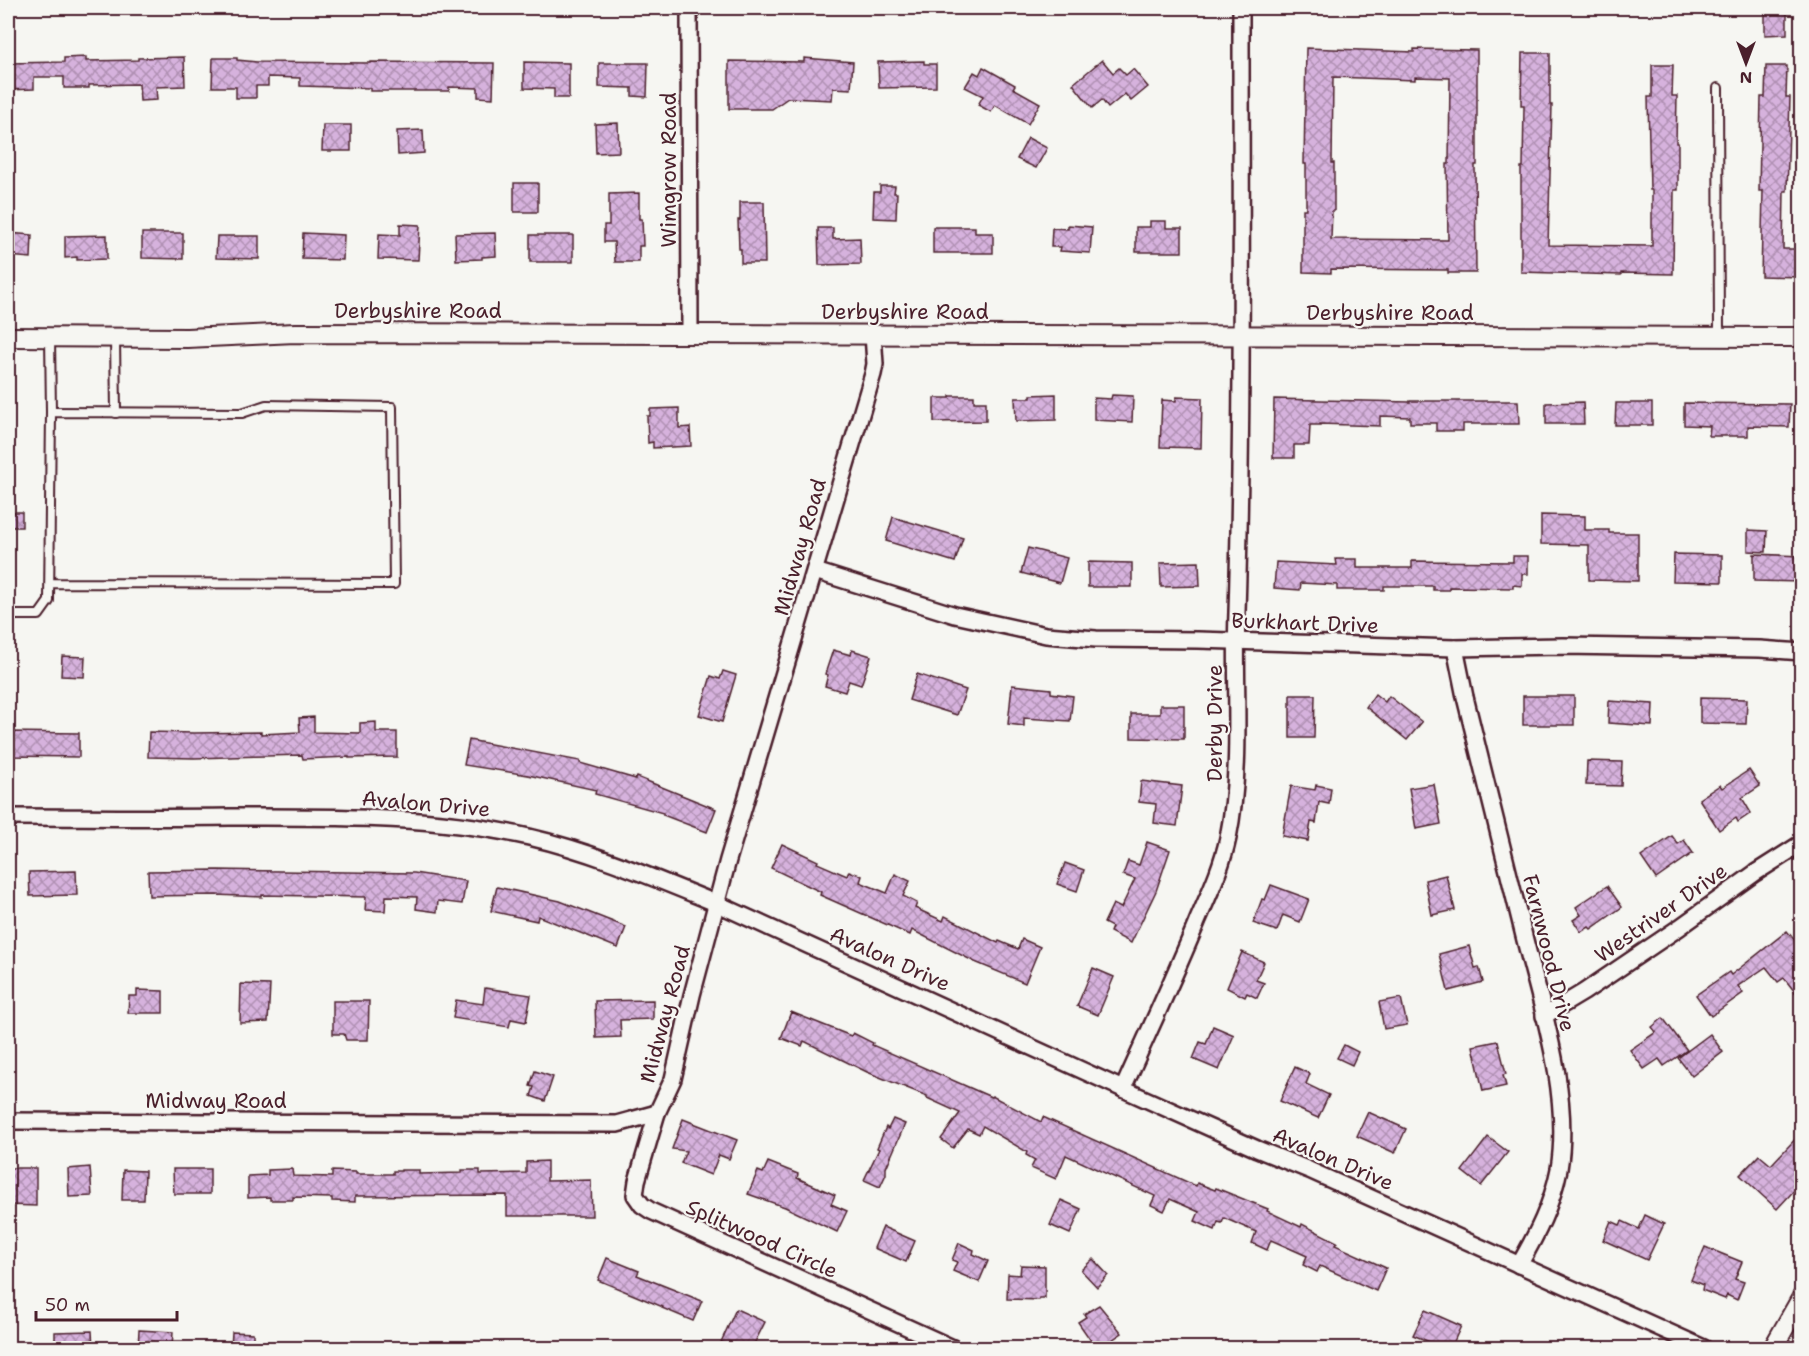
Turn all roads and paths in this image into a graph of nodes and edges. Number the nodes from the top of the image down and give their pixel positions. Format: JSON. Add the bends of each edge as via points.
{"nodes":[{"id":1,"x":689,"y":8,"type":"edge"},
{"id":2,"x":1241,"y":8,"type":"edge"},
{"id":3,"x":1718,"y":88,"type":"dead end"},
{"id":4,"x":690,"y":333,"type":"junction"},
{"id":5,"x":873,"y":334,"type":"junction"},
{"id":6,"x":1240,"y":335,"type":"junction"},
{"id":7,"x":8,"y":337,"type":"edge"},
{"id":8,"x":1719,"y":337,"type":"junction"},
{"id":9,"x":1802,"y":337,"type":"edge"},
{"id":10,"x":50,"y":338,"type":"junction"},
{"id":11,"x":114,"y":338,"type":"junction"},
{"id":12,"x":51,"y":412,"type":"junction"},
{"id":13,"x":116,"y":413,"type":"junction"},
{"id":14,"x":815,"y":571,"type":"junction"},
{"id":15,"x":51,"y":583,"type":"junction"},
{"id":16,"x":8,"y":615,"type":"edge"},
{"id":17,"x":1236,"y":641,"type":"junction"},
{"id":18,"x":1455,"y":648,"type":"junction"},
{"id":19,"x":1802,"y":652,"type":"edge"},
{"id":20,"x":8,"y":817,"type":"edge"},
{"id":21,"x":1802,"y":843,"type":"edge"},
{"id":22,"x":718,"y":904,"type":"junction"},
{"id":23,"x":1544,"y":1016,"type":"junction"},
{"id":24,"x":1123,"y":1089,"type":"junction"},
{"id":25,"x":657,"y":1113,"type":"junction"},
{"id":26,"x":8,"y":1121,"type":"edge"},
{"id":27,"x":1519,"y":1265,"type":"junction"},
{"id":28,"x":1802,"y":1297,"type":"edge"},
{"id":29,"x":953,"y":1348,"type":"edge"},
{"id":30,"x":1704,"y":1348,"type":"edge"},
{"id":31,"x":1773,"y":1348,"type":"edge"}],
"edges":[{"from":1,"to":4,"type":"street","name":"Wimgrow Road"},
{"from":2,"to":6,"type":"street","name":"Derby Drive"},
{"from":3,"to":8,"type":"lane"},
{"from":4,"to":5,"type":"street","name":"Derbyshire Road"},
{"from":4,"to":11,"type":"street","name":"Derbyshire Road","via":[[295,333]]},
{"from":5,"to":6,"type":"street","name":"Derbyshire Road"},
{"from":5,"to":14,"type":"street","name":"Midway Road","via":[[873,374]]},
{"from":6,"to":8,"type":"street","name":"Derbyshire Road"},
{"from":6,"to":17,"type":"street","name":"Derby Drive"},
{"from":7,"to":10,"type":"street","name":"Derbyshire Road"},
{"from":8,"to":9,"type":"street","name":"Derbyshire Road"},
{"from":10,"to":11,"type":"street","name":"Derbyshire Road"},
{"from":10,"to":12,"type":"lane"},
{"from":11,"to":13,"type":"lane"},
{"from":12,"to":13,"type":"lane"},
{"from":12,"to":15,"type":"lane"},
{"from":13,"to":15,"type":"lane","via":[[242,413],[266,405],[392,407],[394,584]]},
{"from":14,"to":17,"type":"street","name":"Burkhart Drive","via":[[955,615],[1046,635]]},
{"from":14,"to":22,"type":"street","name":"Midway Road"},
{"from":15,"to":16,"type":"lane","via":[[49,601],[39,615]]},
{"from":17,"to":18,"type":"street","name":"Burkhart Drive"},
{"from":17,"to":24,"type":"street","name":"Derby Drive","via":[[1237,765],[1227,841],[1179,967]]},
{"from":18,"to":19,"type":"street","name":"Burkhart Drive","via":[[1563,646]]},
{"from":18,"to":23,"type":"street","name":"Farnwood Drive"},
{"from":20,"to":22,"type":"street","name":"Avalon Drive","via":[[309,817],[408,820],[486,829],[588,854]]},
{"from":21,"to":23,"type":"street","name":"Westriver Drive"},
{"from":22,"to":24,"type":"street","name":"Avalon Drive"},
{"from":22,"to":25,"type":"street","name":"Midway Road","via":[[673,1079]]},
{"from":23,"to":27,"type":"street","name":"Farnwood Drive","via":[[1562,1116],[1559,1168],[1542,1225]]},
{"from":24,"to":27,"type":"street","name":"Avalon Drive"},
{"from":25,"to":26,"type":"street","name":"Midway Road","via":[[617,1124]]},
{"from":25,"to":29,"type":"street","name":"Splitwood Circle","via":[[637,1181],[635,1195],[642,1205]]},
{"from":27,"to":30,"type":"street","name":"Avalon Drive"},
{"from":28,"to":31,"type":"street"}]}
